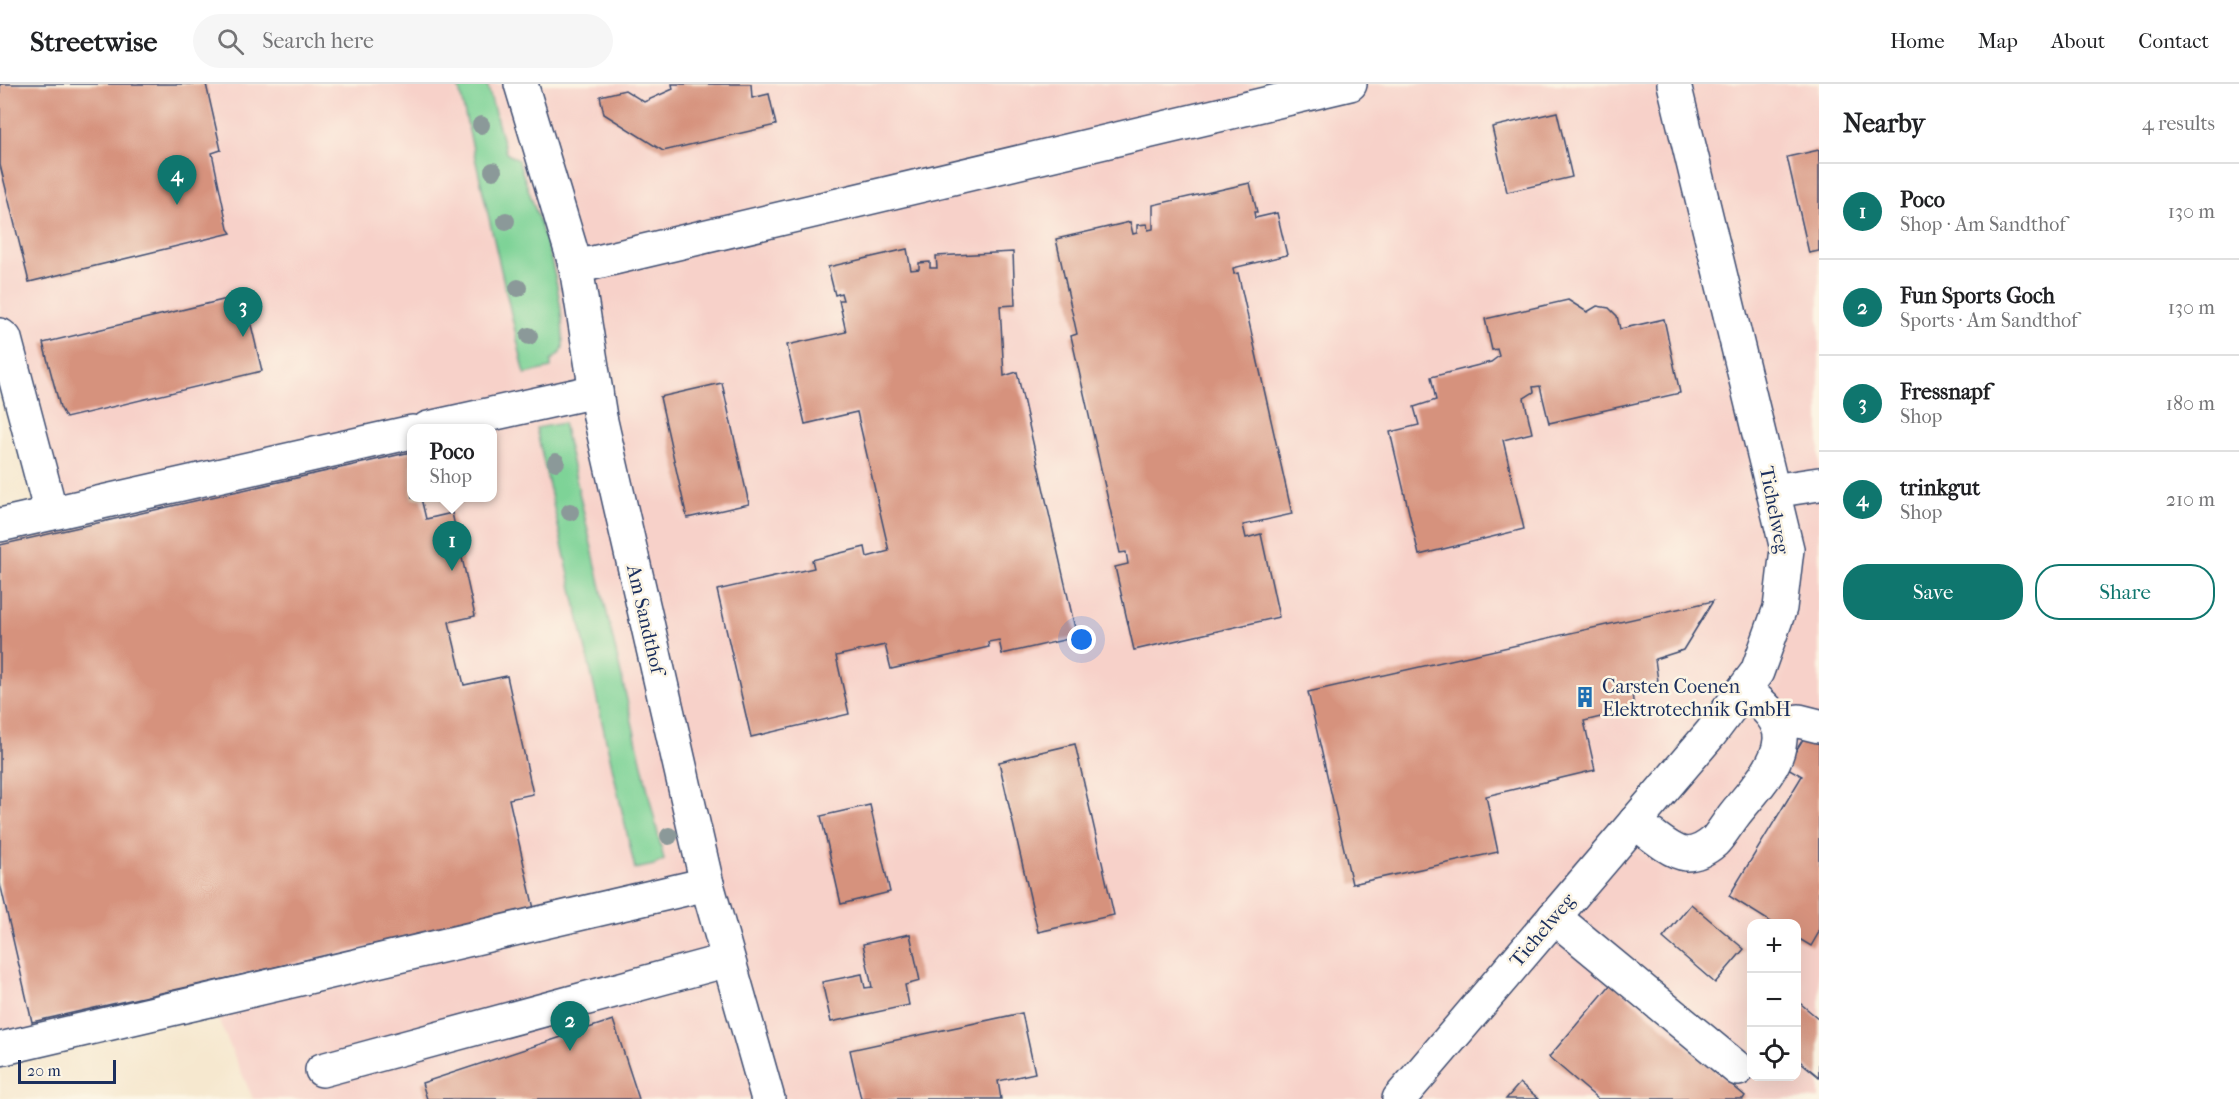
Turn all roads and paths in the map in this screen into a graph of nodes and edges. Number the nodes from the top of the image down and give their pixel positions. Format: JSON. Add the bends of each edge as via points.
{"nodes":[{"id":1,"x":521,"y":84,"type":"edge"},
{"id":2,"x":1350,"y":84,"type":"edge"},
{"id":3,"x":1674,"y":84,"type":"edge"},
{"id":4,"x":576,"y":267,"type":"junction"},
{"id":5,"x":0,"y":335,"type":"edge"},
{"id":6,"x":596,"y":391,"type":"junction"},
{"id":7,"x":450,"y":424,"type":"edge"},
{"id":8,"x":407,"y":433,"type":"edge"},
{"id":9,"x":1819,"y":484,"type":"edge"},
{"id":10,"x":1773,"y":491,"type":"junction"},
{"id":11,"x":51,"y":513,"type":"junction"},
{"id":12,"x":0,"y":525,"type":"edge"},
{"id":13,"x":1744,"y":689,"type":"junction"},
{"id":14,"x":1778,"y":724,"type":"junction"},
{"id":15,"x":1819,"y":726,"type":"edge"},
{"id":16,"x":1635,"y":822,"type":"junction"},
{"id":17,"x":707,"y":884,"type":"junction"},
{"id":18,"x":1554,"y":917,"type":"junction"},
{"id":19,"x":728,"y":960,"type":"junction"},
{"id":20,"x":0,"y":1049,"type":"edge"},
{"id":21,"x":1738,"y":1069,"type":"dead end"},
{"id":22,"x":322,"y":1070,"type":"dead end"},
{"id":23,"x":768,"y":1099,"type":"edge"},
{"id":24,"x":1399,"y":1099,"type":"edge"}],
"edges":[{"from":1,"to":4,"type":"street","name":"Am Sandthof"},
{"from":2,"to":4,"type":"street"},
{"from":3,"to":10,"type":"street","name":"Tichelweg"},
{"from":4,"to":6,"type":"street","name":"Am Sandthof"},
{"from":5,"to":11,"type":"street","via":[[5,339]]},
{"from":6,"to":7,"type":"street"},
{"from":6,"to":17,"type":"street","name":"Am Sandthof"},
{"from":8,"to":11,"type":"street"},
{"from":9,"to":10,"type":"street"},
{"from":10,"to":13,"type":"street","name":"Tichelweg","via":[[1786,549],[1780,608],[1757,672]]},
{"from":11,"to":12,"type":"street"},
{"from":13,"to":14,"type":"street"},
{"from":13,"to":16,"type":"street","name":"Tichelweg"},
{"from":14,"to":15,"type":"street","via":[[1799,721]]},
{"from":14,"to":16,"type":"street","via":[[1780,740],[1768,770],[1715,840],[1701,851],[1685,854]]},
{"from":16,"to":18,"type":"street","name":"Tichelweg"},
{"from":17,"to":19,"type":"street","name":"Am Sandthof"},
{"from":17,"to":20,"type":"street"},
{"from":18,"to":21,"type":"street"},
{"from":18,"to":24,"type":"street","name":"Tichelweg"},
{"from":19,"to":22,"type":"street"},
{"from":19,"to":23,"type":"street","name":"Am Sandthof"}]}
